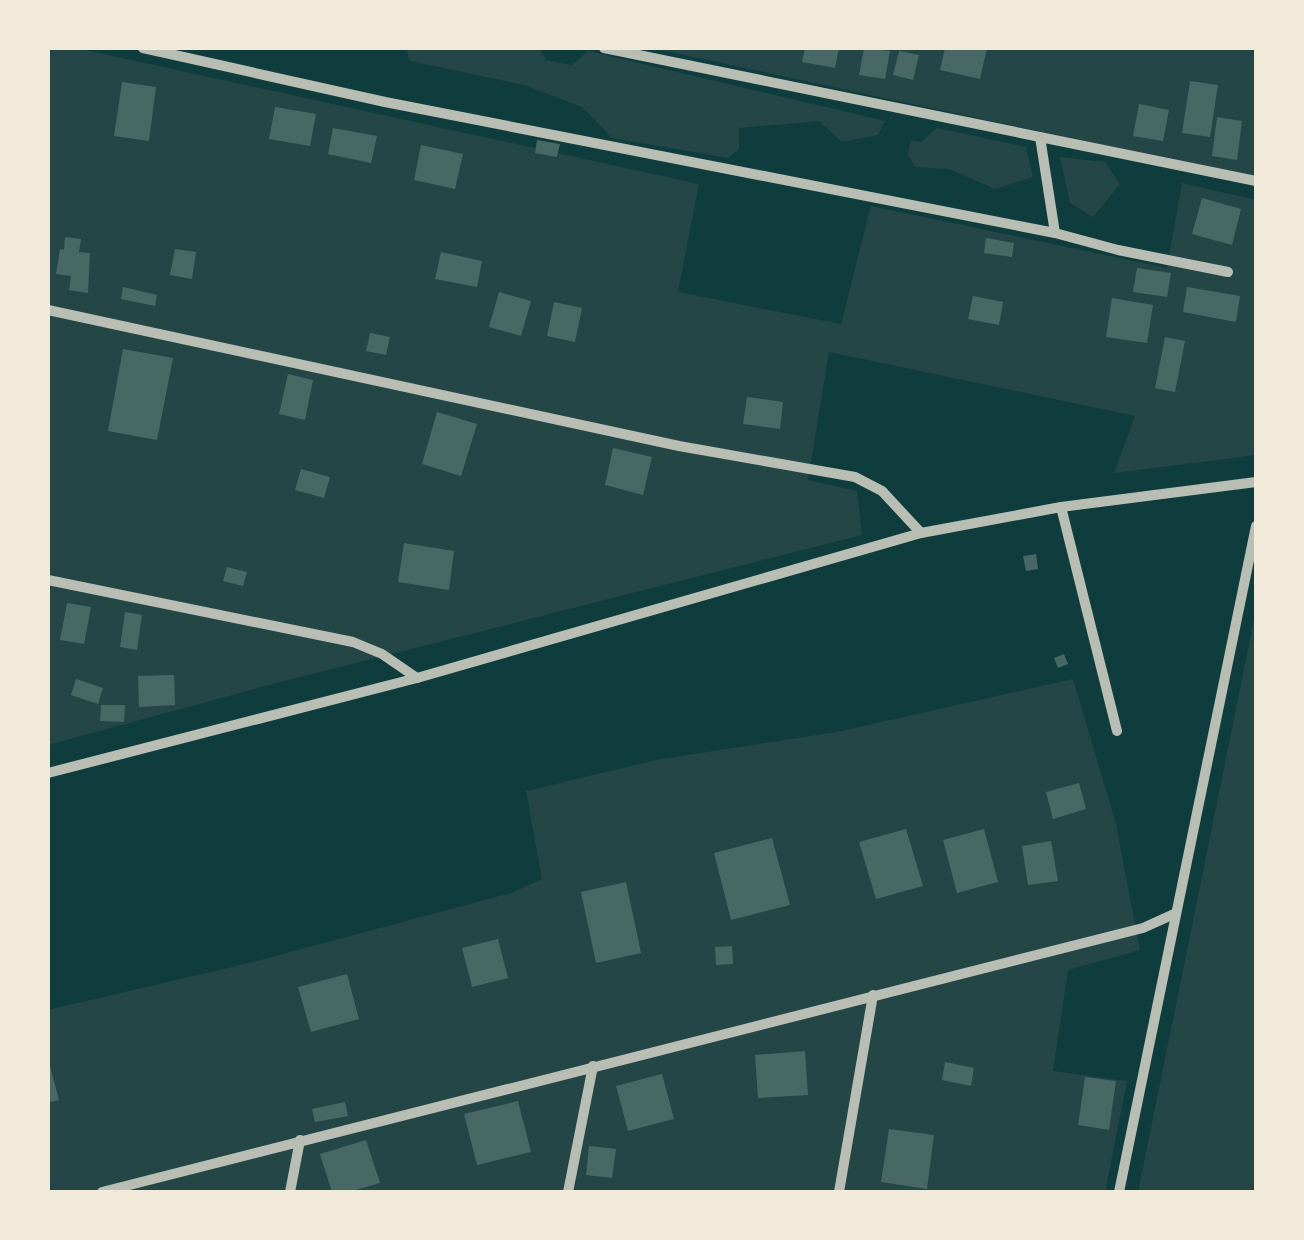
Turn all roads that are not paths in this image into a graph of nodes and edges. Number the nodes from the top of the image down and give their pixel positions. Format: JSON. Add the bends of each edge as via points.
{"nodes":[{"id":1,"x":143,"y":48,"type":"edge"},
{"id":2,"x":604,"y":48,"type":"edge"},
{"id":3,"x":1040,"y":137,"type":"junction"},
{"id":4,"x":1256,"y":182,"type":"edge"},
{"id":5,"x":1055,"y":233,"type":"junction"},
{"id":6,"x":1228,"y":272,"type":"dead end"},
{"id":7,"x":48,"y":310,"type":"edge"},
{"id":8,"x":1256,"y":482,"type":"edge"},
{"id":9,"x":1060,"y":506,"type":"junction"},
{"id":10,"x":1256,"y":526,"type":"edge"},
{"id":11,"x":921,"y":533,"type":"junction"},
{"id":12,"x":48,"y":580,"type":"edge"},
{"id":13,"x":417,"y":678,"type":"junction"},
{"id":14,"x":1117,"y":730,"type":"dead end"},
{"id":15,"x":48,"y":773,"type":"edge"},
{"id":16,"x":1174,"y":914,"type":"junction"},
{"id":17,"x":873,"y":995,"type":"junction"},
{"id":18,"x":593,"y":1066,"type":"junction"},
{"id":19,"x":300,"y":1140,"type":"junction"},
{"id":20,"x":102,"y":1192,"type":"edge"},
{"id":21,"x":290,"y":1192,"type":"edge"},
{"id":22,"x":568,"y":1192,"type":"edge"},
{"id":23,"x":838,"y":1192,"type":"edge"},
{"id":24,"x":1119,"y":1192,"type":"edge"}],
"edges":[{"from":1,"to":5,"type":"street","via":[[384,102]]},
{"from":2,"to":3,"type":"street"},
{"from":3,"to":4,"type":"street"},
{"from":3,"to":5,"type":"street"},
{"from":5,"to":6,"type":"street"},
{"from":7,"to":11,"type":"street","via":[[855,478],[882,491]]},
{"from":8,"to":9,"type":"street"},
{"from":9,"to":11,"type":"street"},
{"from":9,"to":14,"type":"street"},
{"from":10,"to":16,"type":"street"},
{"from":11,"to":13,"type":"street"},
{"from":12,"to":13,"type":"street","via":[[353,642]]},
{"from":13,"to":15,"type":"street"},
{"from":16,"to":17,"type":"street","via":[[1143,928]]},
{"from":16,"to":24,"type":"street"},
{"from":17,"to":18,"type":"street"},
{"from":17,"to":23,"type":"street"},
{"from":18,"to":19,"type":"street"},
{"from":18,"to":22,"type":"street"},
{"from":19,"to":20,"type":"street"},
{"from":19,"to":21,"type":"street"}]}
